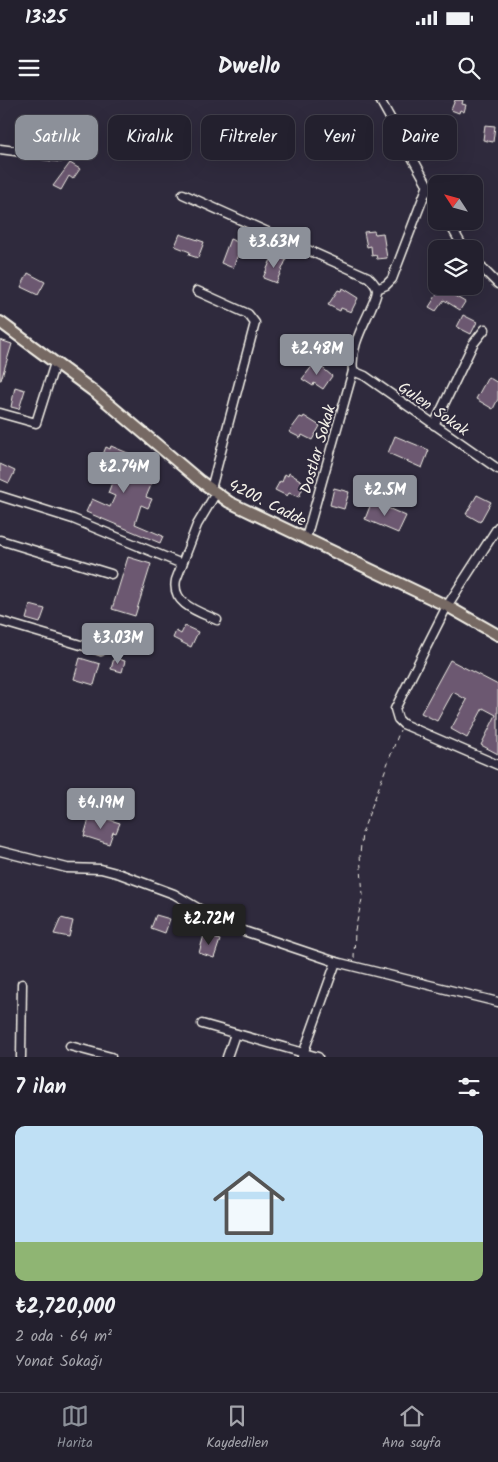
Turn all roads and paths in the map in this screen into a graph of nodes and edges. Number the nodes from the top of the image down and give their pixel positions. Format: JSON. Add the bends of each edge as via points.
{"nodes":[{"id":1,"x":380,"y":100,"type":"edge"},
{"id":2,"x":0,"y":149,"type":"edge"},
{"id":3,"x":15,"y":151,"type":"edge"},
{"id":4,"x":428,"y":186,"type":"joint"},
{"id":5,"x":183,"y":194,"type":"dead end"},
{"id":6,"x":483,"y":269,"type":"edge"},
{"id":7,"x":498,"y":284,"type":"edge"},
{"id":8,"x":377,"y":289,"type":"junction"},
{"id":9,"x":196,"y":291,"type":"dead end"},
{"id":10,"x":0,"y":322,"type":"edge"},
{"id":11,"x":485,"y":329,"type":"dead end"},
{"id":12,"x":55,"y":363,"type":"junction"},
{"id":13,"x":353,"y":371,"type":"junction"},
{"id":14,"x":0,"y":413,"type":"edge"},
{"id":15,"x":434,"y":425,"type":"junction"},
{"id":16,"x":498,"y":469,"type":"edge"},
{"id":17,"x":213,"y":491,"type":"junction"},
{"id":18,"x":0,"y":496,"type":"edge"},
{"id":19,"x":498,"y":527,"type":"edge"},
{"id":20,"x":306,"y":538,"type":"junction"},
{"id":21,"x":0,"y":540,"type":"edge"},
{"id":22,"x":182,"y":564,"type":"junction"},
{"id":23,"x":111,"y":574,"type":"dead end"},
{"id":24,"x":447,"y":606,"type":"junction"},
{"id":25,"x":217,"y":620,"type":"dead end"},
{"id":26,"x":0,"y":621,"type":"edge"},
{"id":27,"x":498,"y":635,"type":"edge"},
{"id":28,"x":101,"y":651,"type":"dead end"},
{"id":29,"x":403,"y":724,"type":"junction"},
{"id":30,"x":498,"y":766,"type":"edge"},
{"id":31,"x":0,"y":851,"type":"edge"},
{"id":32,"x":336,"y":962,"type":"junction"},
{"id":33,"x":353,"y":966,"type":"junction"},
{"id":34,"x":22,"y":984,"type":"dead end"},
{"id":35,"x":498,"y":1002,"type":"edge"},
{"id":36,"x":202,"y":1024,"type":"dead end"},
{"id":37,"x":235,"y":1034,"type":"junction"},
{"id":38,"x":70,"y":1046,"type":"dead end"},
{"id":39,"x":302,"y":1056,"type":"edge"},
{"id":40,"x":21,"y":1057,"type":"edge"},
{"id":41,"x":112,"y":1057,"type":"edge"},
{"id":42,"x":227,"y":1057,"type":"edge"},
{"id":43,"x":318,"y":1057,"type":"edge"}],
"edges":[{"from":1,"to":4,"type":"street"},
{"from":2,"to":3,"type":"street"},
{"from":4,"to":8,"type":"street","via":[[392,280]]},
{"from":5,"to":8,"type":"street","via":[[368,277]]},
{"from":6,"to":7,"type":"street"},
{"from":8,"to":13,"type":"street","name":"Dostlar Sokak","via":[[355,346]]},
{"from":9,"to":17,"type":"street","via":[[248,314],[255,323]]},
{"from":10,"to":12,"type":"main road","name":"4200. Cadde"},
{"from":11,"to":15,"type":"street","via":[[473,344]]},
{"from":12,"to":14,"type":"street","via":[[36,423]]},
{"from":12,"to":17,"type":"main road","name":"4200. Cadde"},
{"from":13,"to":15,"type":"street","name":"Gulen Sokak"},
{"from":13,"to":20,"type":"street","name":"Dostlar Sokak"},
{"from":15,"to":16,"type":"street","name":"Gulen Sokak"},
{"from":17,"to":20,"type":"main road","name":"4200. Cadde","via":[[228,502]]},
{"from":17,"to":22,"type":"street"},
{"from":18,"to":22,"type":"street","via":[[73,519]]},
{"from":19,"to":24,"type":"street"},
{"from":20,"to":24,"type":"main road","name":"4200. Cadde"},
{"from":21,"to":23,"type":"street"},
{"from":22,"to":25,"type":"street","via":[[175,585],[178,597]]},
{"from":24,"to":27,"type":"main road","name":"4200. Cadde"},
{"from":24,"to":29,"type":"street","via":[[395,706],[396,716]]},
{"from":26,"to":28,"type":"street"},
{"from":29,"to":30,"type":"street"},
{"from":29,"to":33,"type":"path","via":[[362,833],[363,895],[355,930]]},
{"from":31,"to":32,"type":"street","via":[[67,868],[101,868],[120,874],[174,894],[226,925]]},
{"from":32,"to":33,"type":"street"},
{"from":32,"to":39,"type":"street"},
{"from":33,"to":35,"type":"street"},
{"from":34,"to":40,"type":"street"},
{"from":36,"to":37,"type":"street"},
{"from":37,"to":39,"type":"street"},
{"from":37,"to":42,"type":"street"},
{"from":38,"to":41,"type":"street"},
{"from":39,"to":43,"type":"street"}]}
